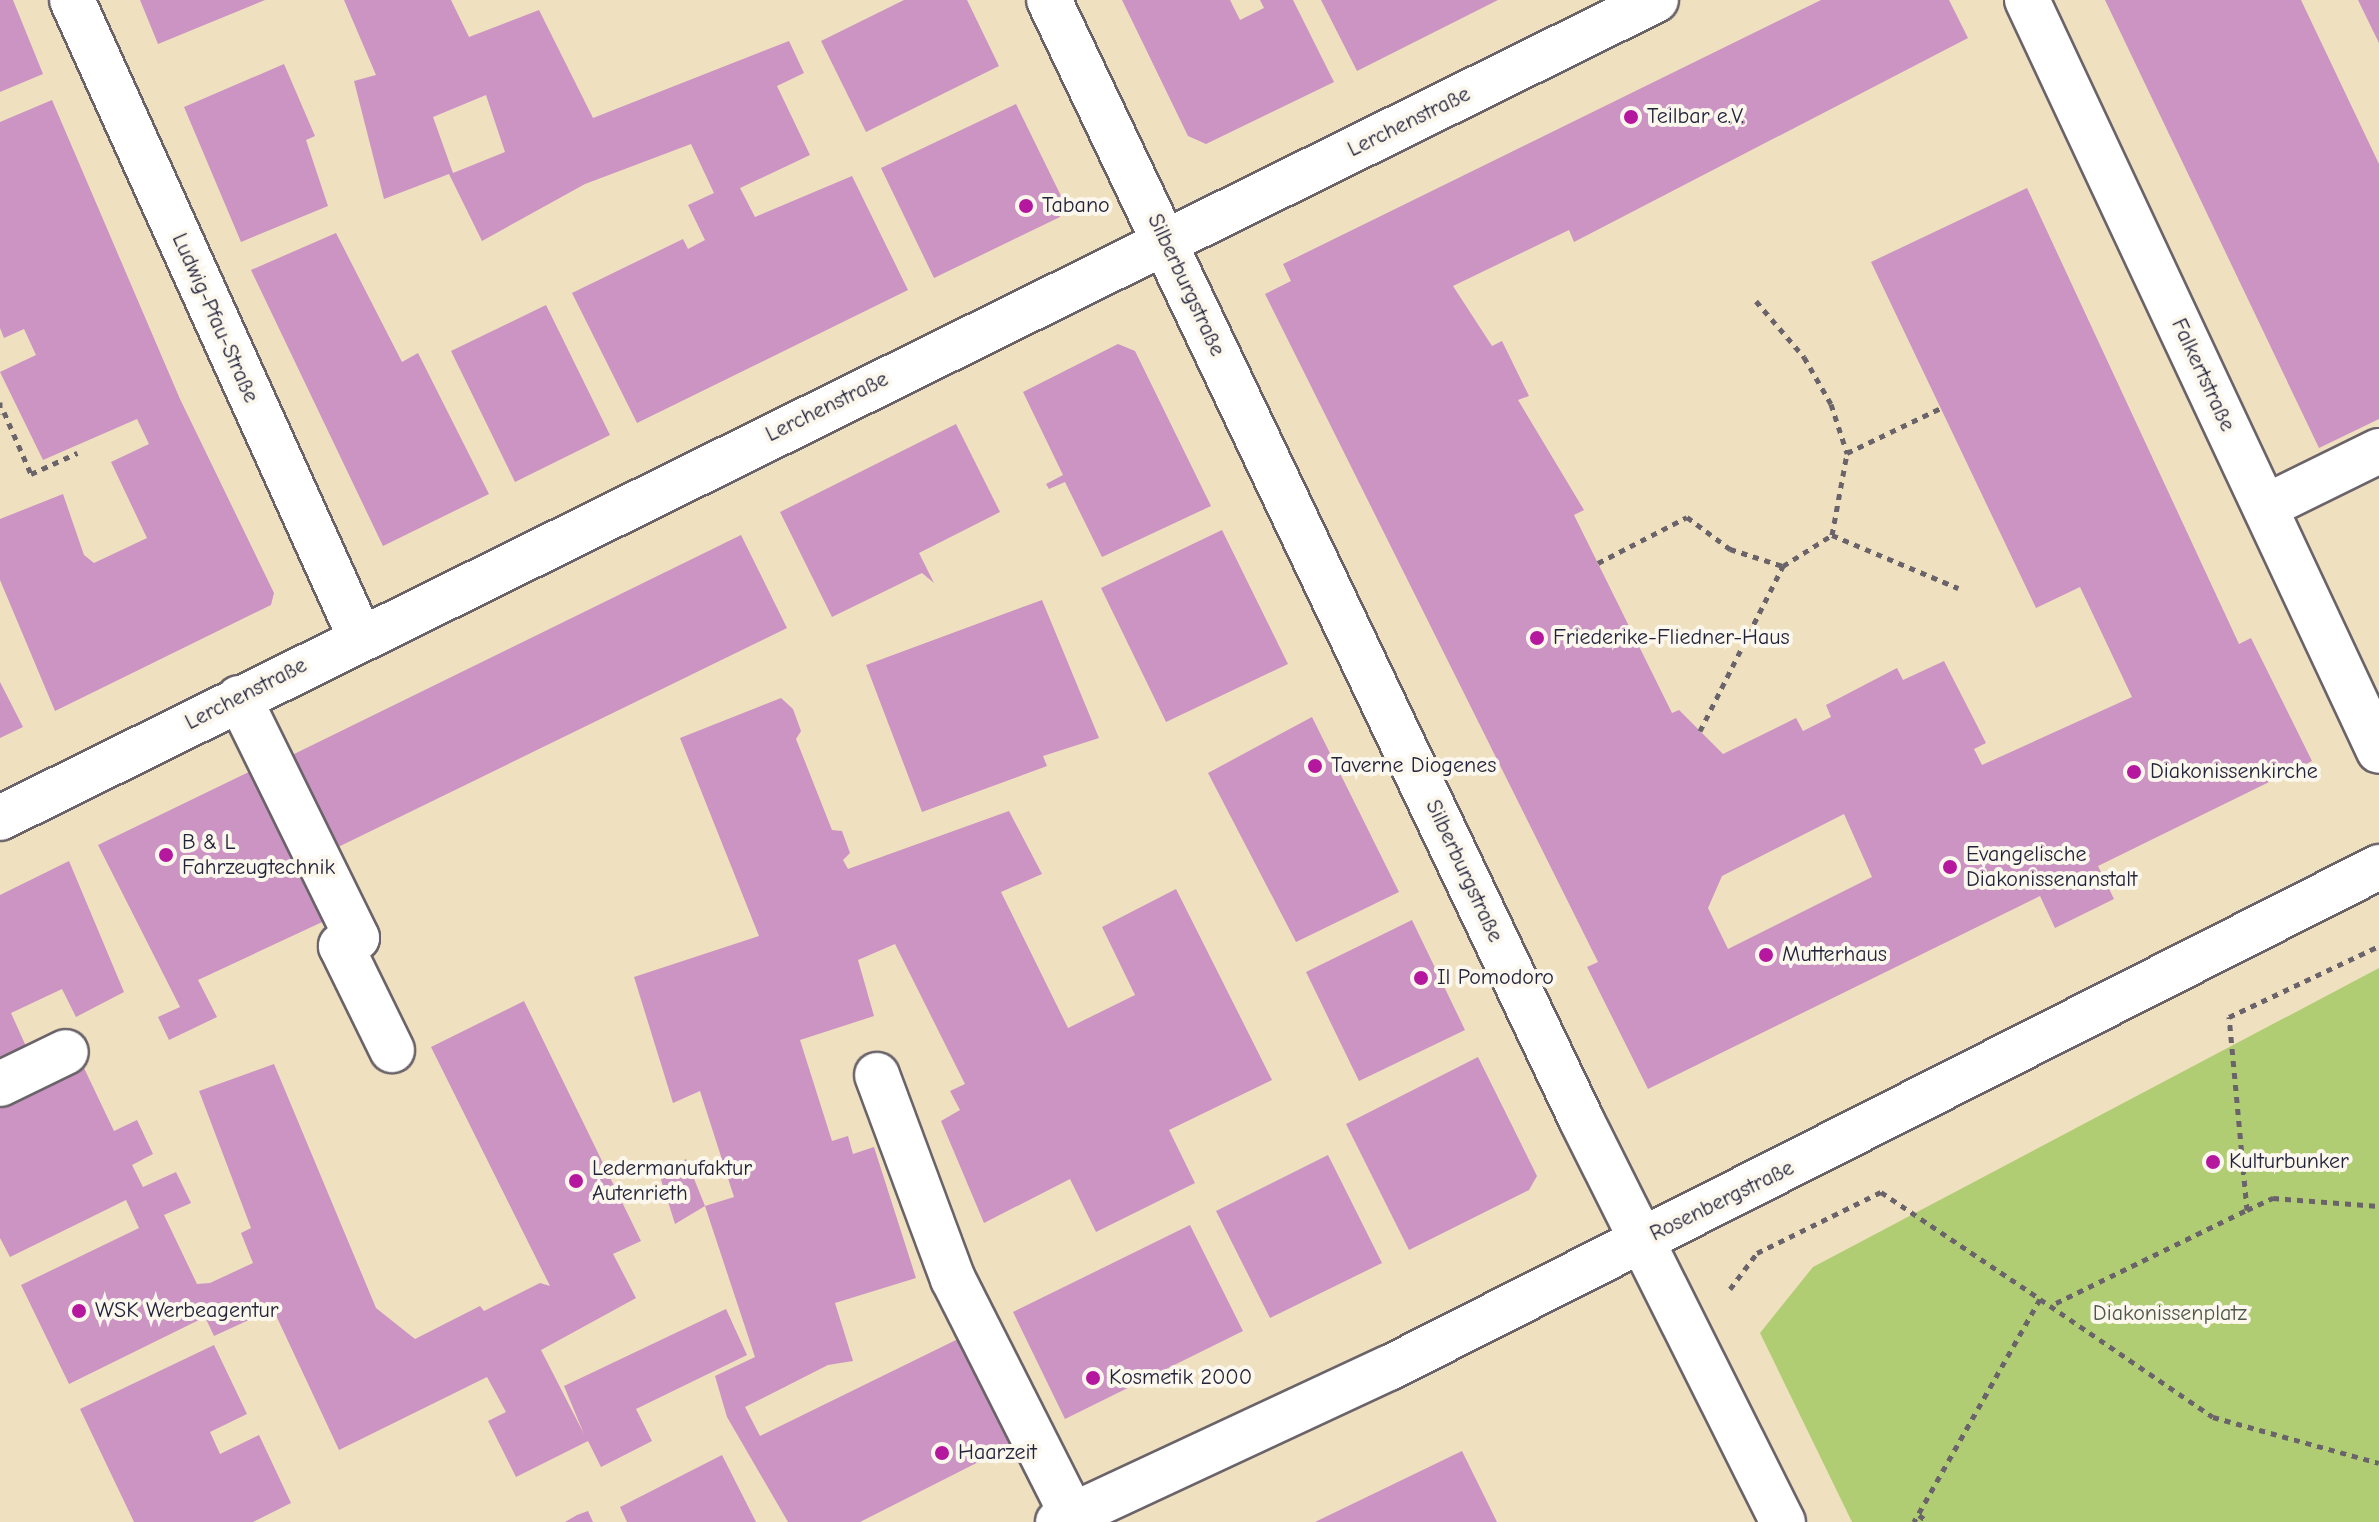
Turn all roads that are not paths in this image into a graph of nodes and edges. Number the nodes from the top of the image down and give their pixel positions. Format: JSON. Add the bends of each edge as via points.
{"nodes":[{"id":1,"x":72,"y":0,"type":"edge"},
{"id":2,"x":1049,"y":0,"type":"edge"},
{"id":3,"x":1656,"y":0,"type":"edge"},
{"id":4,"x":2027,"y":0,"type":"edge"},
{"id":5,"x":1166,"y":241,"type":"junction"},
{"id":6,"x":2379,"y":451,"type":"edge"},
{"id":7,"x":2265,"y":507,"type":"junction"},
{"id":8,"x":360,"y":637,"type":"junction"},
{"id":9,"x":239,"y":698,"type":"junction"},
{"id":10,"x":2379,"y":751,"type":"edge"},
{"id":11,"x":0,"y":818,"type":"edge"},
{"id":12,"x":2379,"y":867,"type":"edge"},
{"id":13,"x":392,"y":1050,"type":"dead end"},
{"id":14,"x":66,"y":1052,"type":"dead end"},
{"id":15,"x":877,"y":1075,"type":"dead end"},
{"id":16,"x":0,"y":1084,"type":"edge"},
{"id":17,"x":1642,"y":1241,"type":"junction"},
{"id":18,"x":1065,"y":1519,"type":"edge"},
{"id":19,"x":1783,"y":1522,"type":"edge"}],
"edges":[{"from":1,"to":8,"type":"street","name":"Ludwig-Pfau-Straße"},
{"from":2,"to":5,"type":"street","name":"Silberburgstraße"},
{"from":3,"to":5,"type":"street","name":"Lerchenstraße"},
{"from":4,"to":7,"type":"street","name":"Falkertstraße"},
{"from":5,"to":8,"type":"street","name":"Lerchenstraße"},
{"from":5,"to":17,"type":"street","name":"Silberburgstraße"},
{"from":6,"to":7,"type":"street"},
{"from":7,"to":10,"type":"street","name":"Falkertstraße"},
{"from":8,"to":9,"type":"street","name":"Lerchenstraße"},
{"from":9,"to":11,"type":"street","name":"Lerchenstraße"},
{"from":9,"to":13,"type":"street","via":[[357,938],[341,946]]},
{"from":12,"to":17,"type":"street","name":"Rosenbergstraße"},
{"from":14,"to":16,"type":"street"},
{"from":15,"to":18,"type":"street","via":[[953,1279]]},
{"from":17,"to":18,"type":"street","name":"Rosenbergstraße"},
{"from":17,"to":19,"type":"street","name":"Silberburgstraße"}]}
